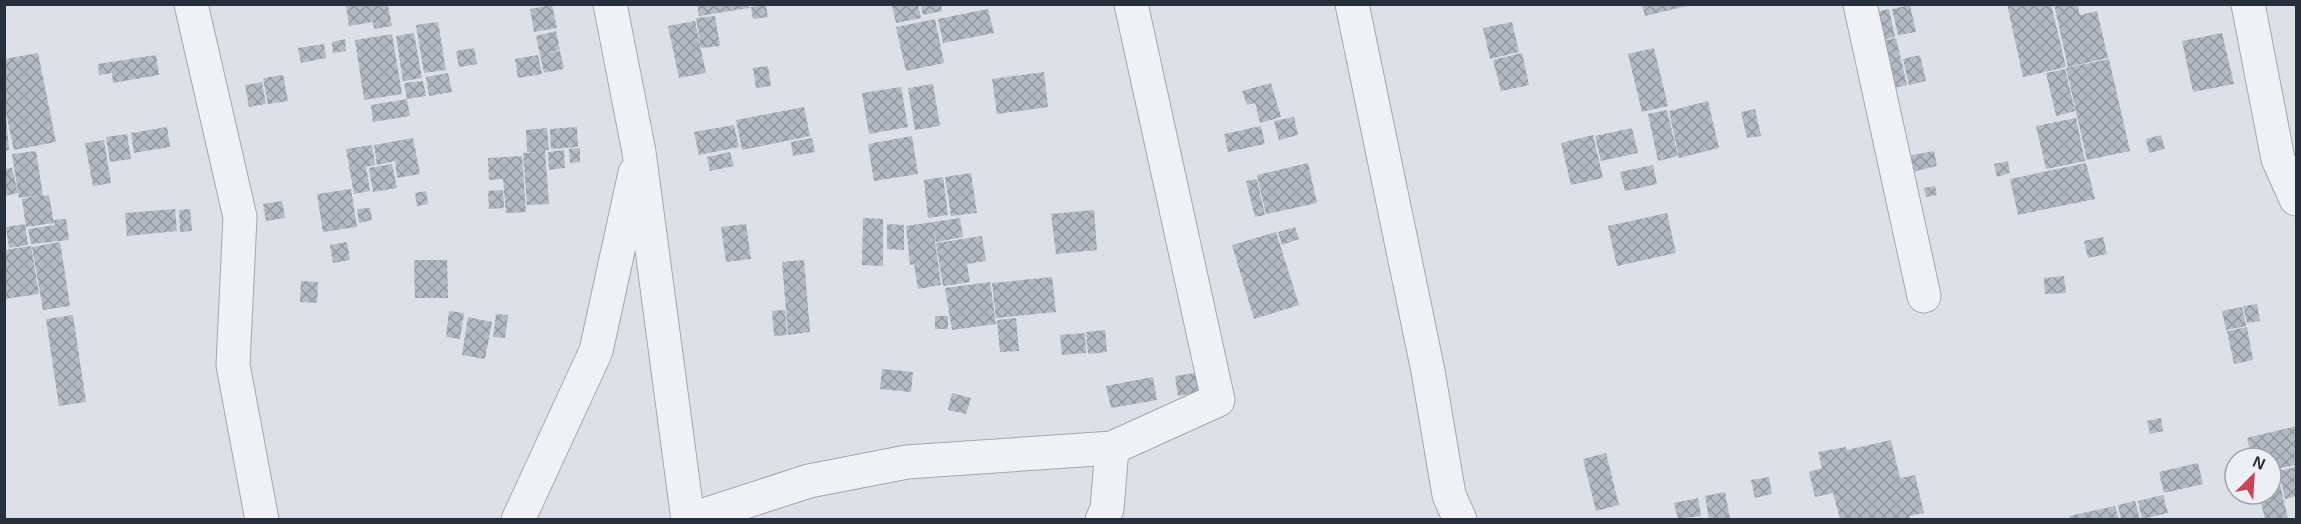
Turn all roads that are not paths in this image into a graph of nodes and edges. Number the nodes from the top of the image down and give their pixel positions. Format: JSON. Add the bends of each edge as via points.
{"nodes":[{"id":1,"x":191,"y":4,"type":"edge"},
{"id":2,"x":610,"y":4,"type":"edge"},
{"id":3,"x":1131,"y":4,"type":"edge"},
{"id":4,"x":1352,"y":4,"type":"edge"},
{"id":5,"x":1860,"y":4,"type":"edge"},
{"id":6,"x":2248,"y":4,"type":"edge"},
{"id":7,"x":639,"y":152,"type":"junction"},
{"id":8,"x":2296,"y":199,"type":"edge"},
{"id":9,"x":1924,"y":297,"type":"dead end"},
{"id":10,"x":1112,"y":448,"type":"junction"},
{"id":11,"x":262,"y":519,"type":"edge"},
{"id":12,"x":518,"y":519,"type":"edge"},
{"id":13,"x":688,"y":519,"type":"edge"},
{"id":14,"x":1102,"y":519,"type":"edge"},
{"id":15,"x":1460,"y":519,"type":"edge"}],
"edges":[{"from":1,"to":11,"type":"street","via":[[240,217],[233,365]]},
{"from":2,"to":7,"type":"street"},
{"from":3,"to":10,"type":"street","via":[[1218,400]]},
{"from":4,"to":15,"type":"street","via":[[1428,371],[1449,495]]},
{"from":5,"to":9,"type":"street"},
{"from":6,"to":8,"type":"street","via":[[2278,159]]},
{"from":7,"to":12,"type":"street","via":[[596,351]]},
{"from":7,"to":13,"type":"street"},
{"from":10,"to":13,"type":"street","via":[[907,462],[809,481]]},
{"from":10,"to":14,"type":"street","via":[[1107,509]]}]}
